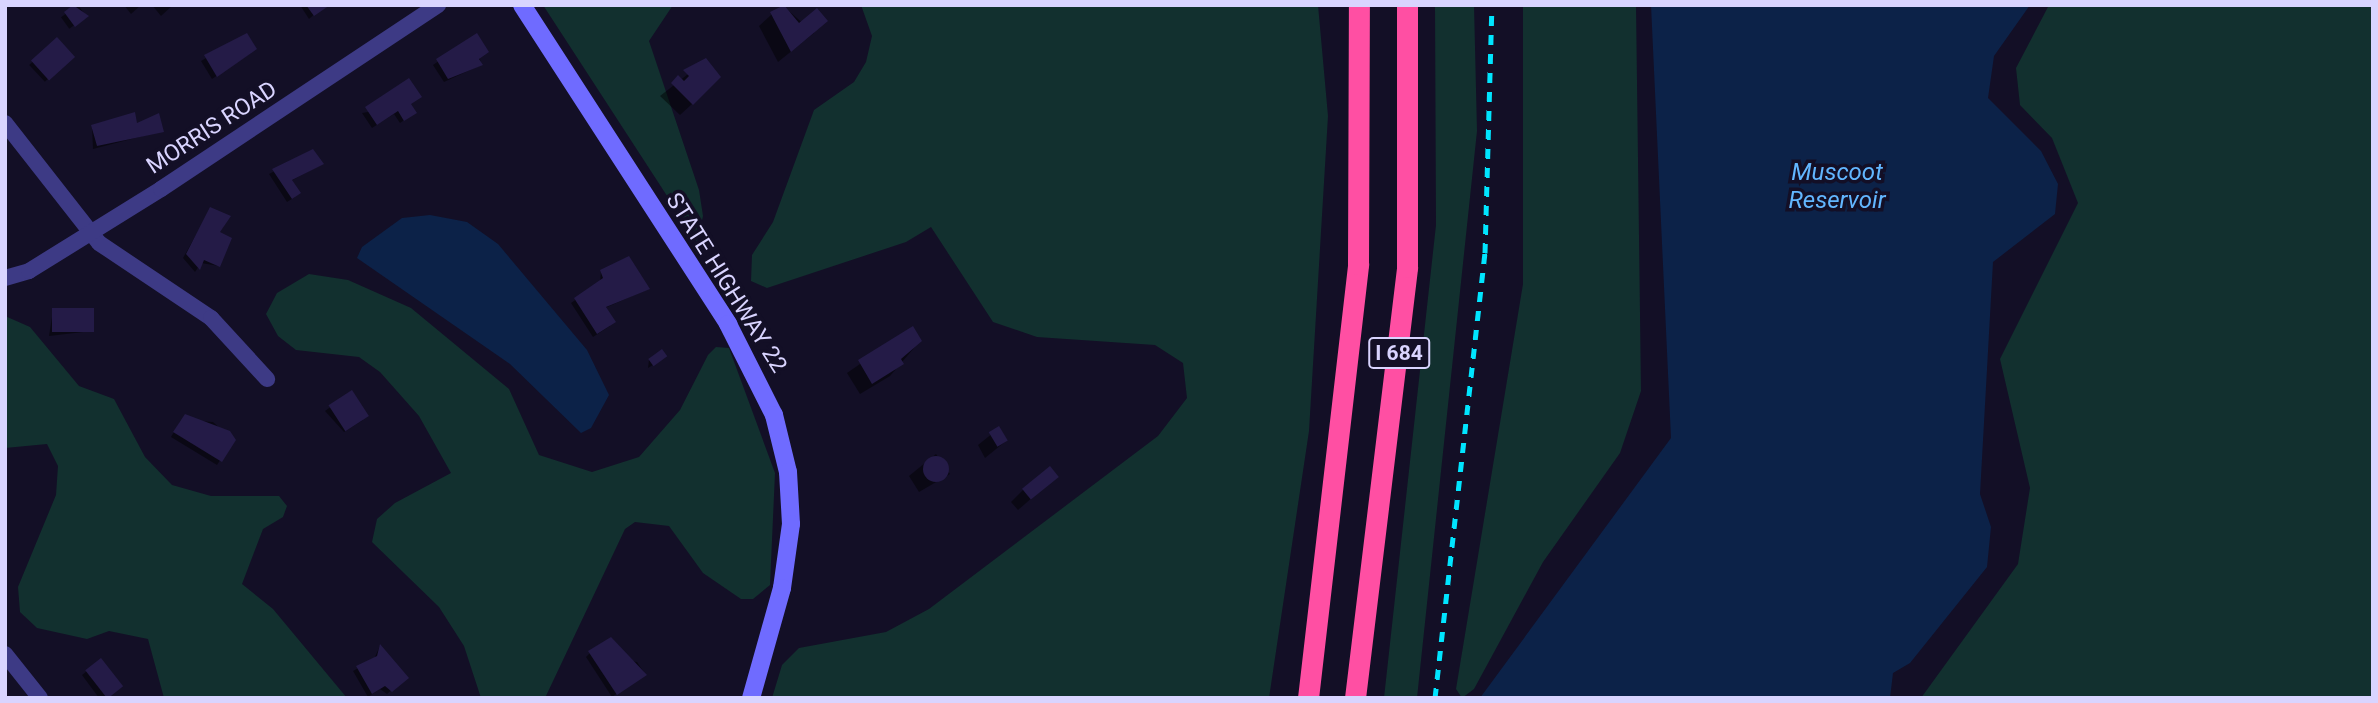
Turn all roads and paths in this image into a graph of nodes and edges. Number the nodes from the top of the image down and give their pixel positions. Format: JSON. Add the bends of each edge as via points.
{"nodes":[{"id":1,"x":438,"y":5,"type":"edge"},
{"id":2,"x":522,"y":5,"type":"edge"},
{"id":3,"x":1359,"y":5,"type":"edge"},
{"id":4,"x":1407,"y":5,"type":"edge"},
{"id":5,"x":5,"y":123,"type":"edge"},
{"id":6,"x":92,"y":230,"type":"junction"},
{"id":7,"x":5,"y":278,"type":"edge"},
{"id":8,"x":267,"y":379,"type":"dead end"},
{"id":9,"x":5,"y":654,"type":"edge"},
{"id":10,"x":40,"y":698,"type":"edge"},
{"id":11,"x":751,"y":698,"type":"edge"},
{"id":12,"x":1308,"y":698,"type":"edge"},
{"id":13,"x":1355,"y":698,"type":"edge"}],
"edges":[{"from":1,"to":6,"type":"street","name":"MORRIS ROAD"},
{"from":2,"to":11,"type":"main road","name":"STATE HIGHWAY 22","via":[[735,336],[777,424],[788,472],[788,554]]},
{"from":3,"to":12,"type":"highway","number":"I 684","via":[[1359,264]]},
{"from":4,"to":13,"type":"highway","number":"I 684","via":[[1407,267]]},
{"from":5,"to":6,"type":"street"},
{"from":6,"to":7,"type":"street","name":"MORRIS ROAD","via":[[29,271]]},
{"from":6,"to":8,"type":"street","via":[[99,243],[211,318]]},
{"from":9,"to":10,"type":"street"}]}
